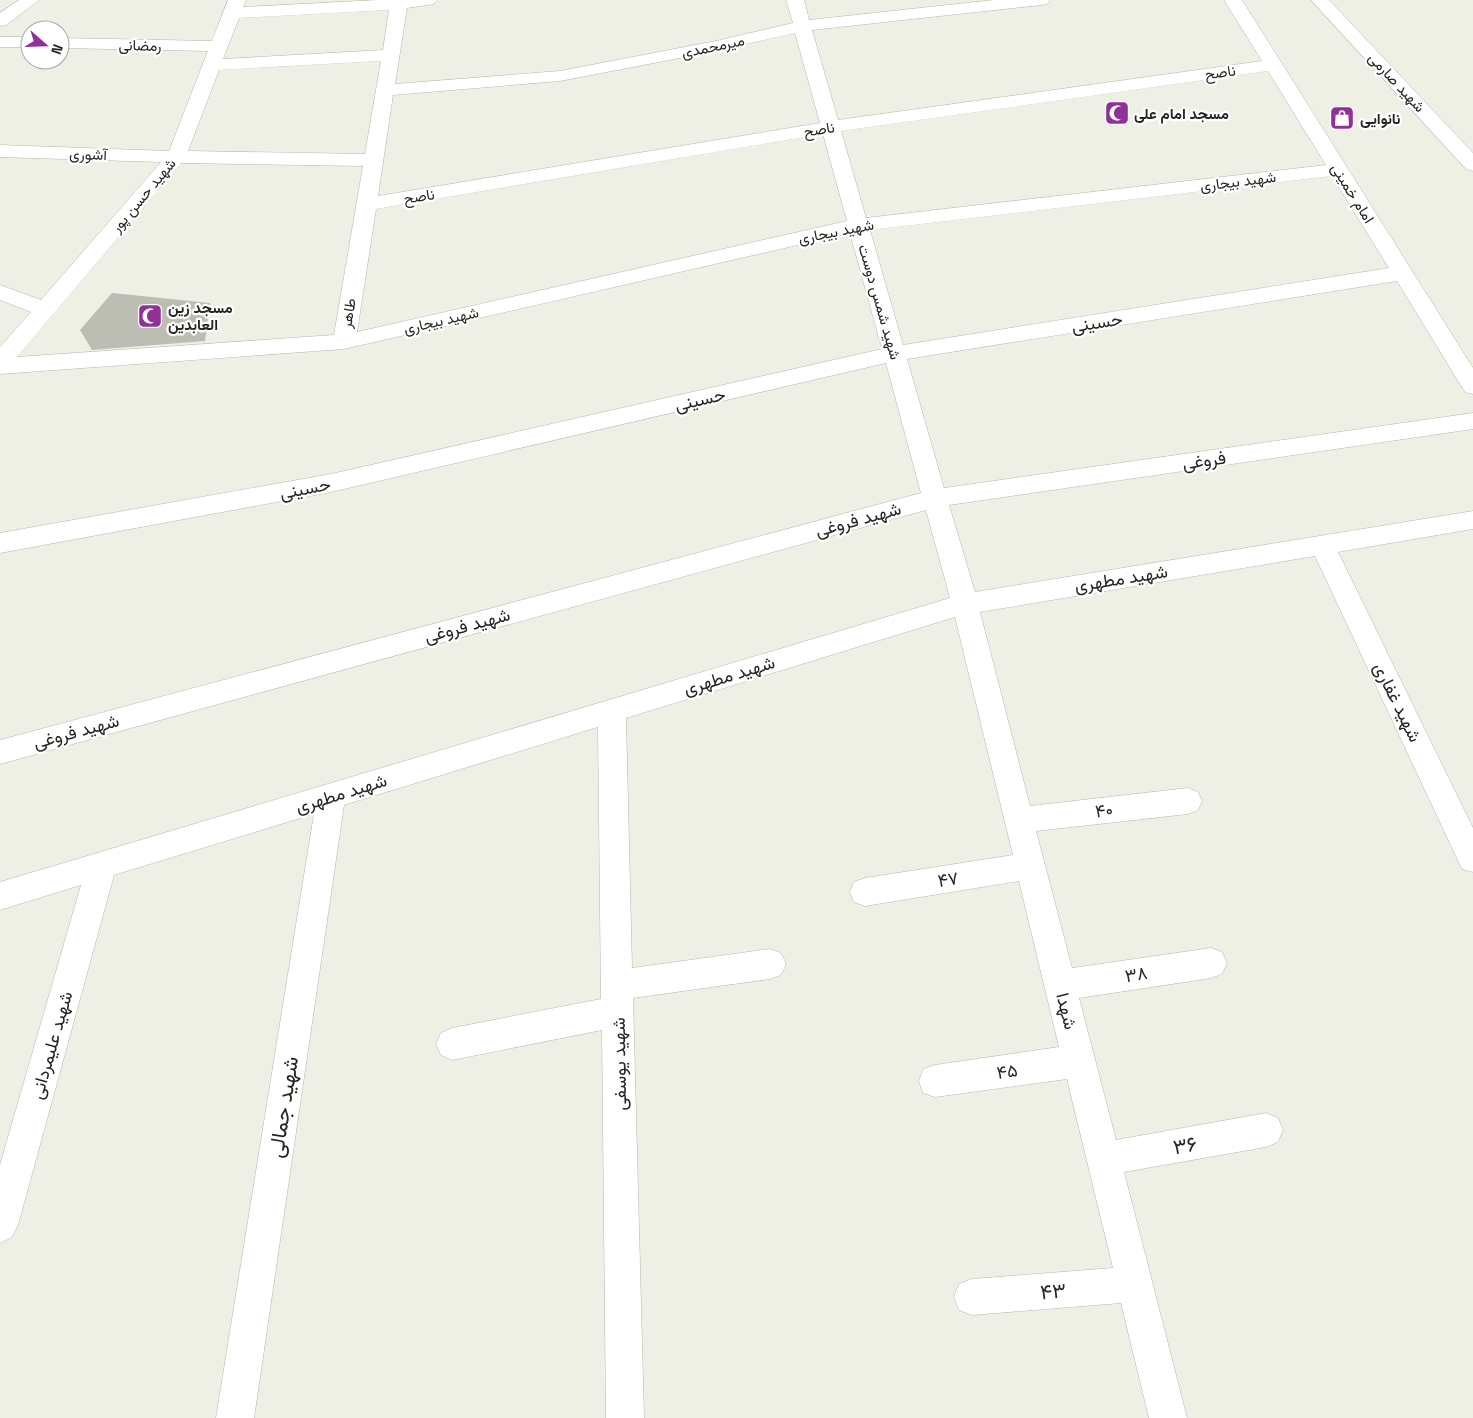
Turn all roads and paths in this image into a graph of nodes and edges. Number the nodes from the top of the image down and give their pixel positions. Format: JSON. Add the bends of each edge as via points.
{"nodes":[{"id":1,"x":30,"y":0,"type":"edge"},
{"id":2,"x":428,"y":0,"type":"edge"},
{"id":3,"x":795,"y":0,"type":"edge"},
{"id":4,"x":1042,"y":0,"type":"edge"},
{"id":5,"x":1233,"y":0,"type":"edge"},
{"id":6,"x":1320,"y":0,"type":"edge"},
{"id":7,"x":399,"y":4,"type":"junction"},
{"id":8,"x":235,"y":6,"type":"edge"},
{"id":9,"x":0,"y":21,"type":"edge"},
{"id":10,"x":802,"y":26,"type":"junction"},
{"id":11,"x":0,"y":42,"type":"edge"},
{"id":12,"x":20,"y":42,"type":"edge"},
{"id":13,"x":70,"y":43,"type":"edge"},
{"id":14,"x":219,"y":46,"type":"junction"},
{"id":15,"x":391,"y":55,"type":"junction"},
{"id":16,"x":212,"y":65,"type":"junction"},
{"id":17,"x":1273,"y":65,"type":"junction"},
{"id":18,"x":385,"y":90,"type":"junction"},
{"id":19,"x":830,"y":127,"type":"junction"},
{"id":20,"x":0,"y":151,"type":"edge"},
{"id":21,"x":176,"y":157,"type":"junction"},
{"id":22,"x":373,"y":160,"type":"junction"},
{"id":23,"x":1473,"y":165,"type":"edge"},
{"id":24,"x":1338,"y":169,"type":"junction"},
{"id":25,"x":366,"y":204,"type":"junction"},
{"id":26,"x":858,"y":225,"type":"junction"},
{"id":27,"x":1403,"y":273,"type":"junction"},
{"id":28,"x":0,"y":292,"type":"edge"},
{"id":29,"x":45,"y":309,"type":"junction"},
{"id":30,"x":344,"y":342,"type":"junction"},
{"id":31,"x":894,"y":354,"type":"junction"},
{"id":32,"x":0,"y":362,"type":"edge"},
{"id":33,"x":0,"y":366,"type":"edge"},
{"id":34,"x":1473,"y":386,"type":"edge"},
{"id":35,"x":1473,"y":420,"type":"edge"},
{"id":36,"x":935,"y":498,"type":"junction"},
{"id":37,"x":1473,"y":520,"type":"edge"},
{"id":38,"x":0,"y":543,"type":"edge"},
{"id":39,"x":1322,"y":544,"type":"junction"},
{"id":40,"x":965,"y":604,"type":"junction"},
{"id":41,"x":612,"y":710,"type":"junction"},
{"id":42,"x":0,"y":752,"type":"edge"},
{"id":43,"x":331,"y":796,"type":"junction"},
{"id":44,"x":1188,"y":801,"type":"dead end"},
{"id":45,"x":1019,"y":820,"type":"junction"},
{"id":46,"x":1473,"y":859,"type":"edge"},
{"id":47,"x":102,"y":865,"type":"junction"},
{"id":48,"x":1030,"y":866,"type":"junction"},
{"id":49,"x":865,"y":892,"type":"dead end"},
{"id":50,"x":0,"y":896,"type":"edge"},
{"id":51,"x":1211,"y":962,"type":"dead end"},
{"id":52,"x":770,"y":964,"type":"dead end"},
{"id":53,"x":1061,"y":985,"type":"junction"},
{"id":54,"x":618,"y":998,"type":"junction"},
{"id":55,"x":452,"y":1044,"type":"dead end"},
{"id":56,"x":1079,"y":1061,"type":"junction"},
{"id":57,"x":935,"y":1081,"type":"dead end"},
{"id":58,"x":1266,"y":1130,"type":"dead end"},
{"id":59,"x":1104,"y":1159,"type":"junction"},
{"id":60,"x":0,"y":1225,"type":"edge"},
{"id":61,"x":1135,"y":1284,"type":"junction"},
{"id":62,"x":972,"y":1297,"type":"dead end"},
{"id":63,"x":235,"y":1418,"type":"edge"},
{"id":64,"x":625,"y":1418,"type":"edge"},
{"id":65,"x":1168,"y":1418,"type":"edge"}],
"edges":[{"from":1,"to":9,"type":"street"},
{"from":2,"to":7,"type":"street"},
{"from":3,"to":10,"type":"street","name":"شهید شمس دوست"},
{"from":4,"to":10,"type":"street","name":"میرمحمدی"},
{"from":5,"to":17,"type":"street","name":"امام خمینی"},
{"from":6,"to":23,"type":"street","name":"شهید صارمی"},
{"from":7,"to":8,"type":"street"},
{"from":7,"to":15,"type":"street","name":"طاهر"},
{"from":8,"to":14,"type":"street","name":"شهید حسن پور"},
{"from":10,"to":18,"type":"street","name":"میرمحمدی","via":[[560,76]]},
{"from":10,"to":19,"type":"street","name":"شهید شمس دوست"},
{"from":11,"to":12,"type":"street"},
{"from":13,"to":14,"type":"street","name":"رمضانی"},
{"from":14,"to":16,"type":"street","name":"شهید حسن پور"},
{"from":15,"to":16,"type":"street"},
{"from":15,"to":18,"type":"street","name":"طاهر"},
{"from":16,"to":21,"type":"street","name":"شهید حسن پور"},
{"from":17,"to":19,"type":"street","name":"ناصح"},
{"from":17,"to":24,"type":"street","name":"امام خمینی"},
{"from":18,"to":22,"type":"street","name":"طاهر"},
{"from":19,"to":25,"type":"street","name":"ناصح"},
{"from":19,"to":26,"type":"street","name":"شهید شمس دوست"},
{"from":20,"to":21,"type":"street","name":"آشوری"},
{"from":21,"to":22,"type":"street","name":"آشوری"},
{"from":21,"to":29,"type":"street","name":"شهید حسن پور"},
{"from":22,"to":25,"type":"street","name":"طاهر"},
{"from":24,"to":26,"type":"street","name":"شهید بیجاری"},
{"from":24,"to":27,"type":"street","name":"امام خمینی"},
{"from":25,"to":30,"type":"street","name":"طاهر"},
{"from":26,"to":30,"type":"street","name":"شهید بیجاری"},
{"from":26,"to":31,"type":"street","name":"شهید شمس دوست"},
{"from":27,"to":31,"type":"street","name":"حسینی"},
{"from":27,"to":34,"type":"street","name":"امام خمینی"},
{"from":28,"to":29,"type":"street"},
{"from":29,"to":32,"type":"street","name":"شهید حسن پور"},
{"from":30,"to":33,"type":"street","name":"طاهر"},
{"from":31,"to":36,"type":"street","name":"شهید شمس دوست"},
{"from":31,"to":38,"type":"street","name":"حسینی","via":[[331,483]]},
{"from":35,"to":36,"type":"street","name":"فروغی"},
{"from":36,"to":40,"type":"street","name":"شهید شمس دوست"},
{"from":36,"to":42,"type":"street","name":"شهید فروغی"},
{"from":37,"to":39,"type":"street","name":"شهید مطهری"},
{"from":39,"to":40,"type":"street","name":"شهید مطهری"},
{"from":39,"to":46,"type":"street","name":"شهید غفاری"},
{"from":40,"to":41,"type":"street","name":"شهید مطهری"},
{"from":40,"to":45,"type":"street","name":"شهدا"},
{"from":41,"to":43,"type":"street","name":"شهید مطهری"},
{"from":41,"to":54,"type":"street","name":"شهید یوسفی"},
{"from":43,"to":47,"type":"street","name":"شهید مطهری"},
{"from":43,"to":63,"type":"street","name":"شهید جمالی"},
{"from":44,"to":45,"type":"street","name":"۴۰"},
{"from":45,"to":48,"type":"street","name":"شهدا"},
{"from":47,"to":50,"type":"street","name":"شهید مطهری"},
{"from":47,"to":60,"type":"street","name":"شهید علیمردانی"},
{"from":48,"to":49,"type":"street","name":"۴۷"},
{"from":48,"to":53,"type":"street","name":"شهدا"},
{"from":51,"to":53,"type":"street","name":"۳۸"},
{"from":52,"to":54,"type":"street"},
{"from":53,"to":56,"type":"street","name":"شهدا"},
{"from":54,"to":55,"type":"street"},
{"from":54,"to":64,"type":"street","name":"شهید یوسفی"},
{"from":56,"to":57,"type":"street","name":"۴۵"},
{"from":56,"to":59,"type":"street","name":"شهدا"},
{"from":58,"to":59,"type":"street","name":"۳۶"},
{"from":59,"to":61,"type":"street","name":"شهدا"},
{"from":61,"to":62,"type":"street","name":"۴۳"},
{"from":61,"to":65,"type":"street","name":"شهدا"}]}
